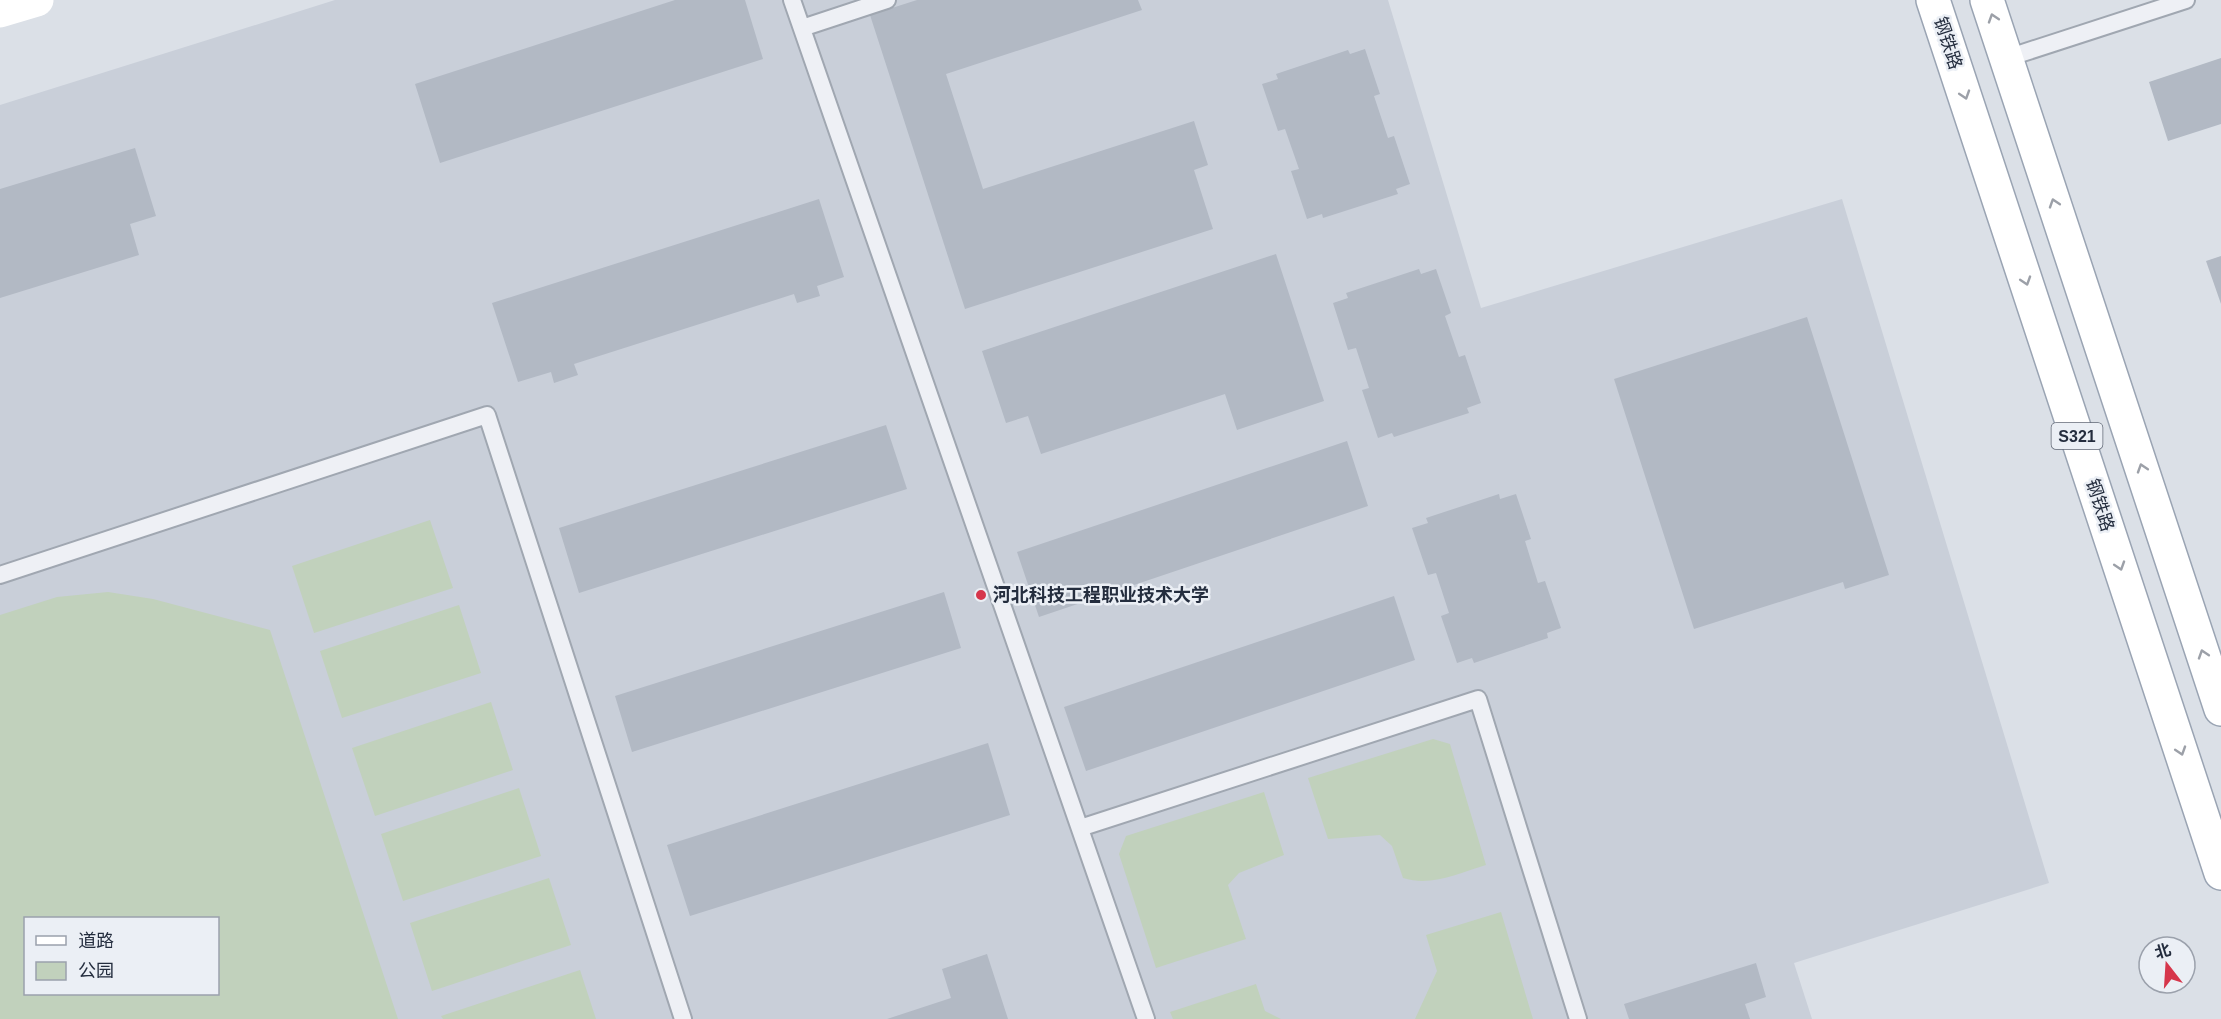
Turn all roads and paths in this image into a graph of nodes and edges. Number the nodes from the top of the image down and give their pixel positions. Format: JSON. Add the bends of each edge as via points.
{"nodes":[{"id":1,"x":37,"y":0,"type":"edge"},
{"id":2,"x":792,"y":0,"type":"edge"},
{"id":3,"x":887,"y":0,"type":"edge"},
{"id":4,"x":1933,"y":0,"type":"edge"},
{"id":5,"x":1988,"y":0,"type":"edge"},
{"id":6,"x":2186,"y":0,"type":"edge"},
{"id":7,"x":0,"y":11,"type":"edge"},
{"id":8,"x":802,"y":28,"type":"junction"},
{"id":9,"x":2007,"y":58,"type":"junction"},
{"id":10,"x":0,"y":575,"type":"edge"},
{"id":11,"x":2221,"y":709,"type":"edge"},
{"id":12,"x":1080,"y":828,"type":"junction"},
{"id":13,"x":2221,"y":873,"type":"edge"},
{"id":14,"x":683,"y":1019,"type":"edge"},
{"id":15,"x":1146,"y":1019,"type":"edge"},
{"id":16,"x":1578,"y":1019,"type":"edge"}],
"edges":[{"from":1,"to":7,"type":"main road"},
{"from":2,"to":8,"type":"lane"},
{"from":3,"to":8,"type":"lane"},
{"from":4,"to":13,"type":"main road","name":"钢铁路","number":"S321","one_way":true},
{"from":9,"to":5,"type":"main road","number":"S321","one_way":true},
{"from":6,"to":9,"type":"lane"},
{"from":8,"to":12,"type":"lane"},
{"from":11,"to":9,"type":"main road","number":"S321","one_way":true},
{"from":10,"to":14,"type":"lane","via":[[487,415]]},
{"from":12,"to":15,"type":"lane"},
{"from":12,"to":16,"type":"lane","via":[[1478,699]]}]}
